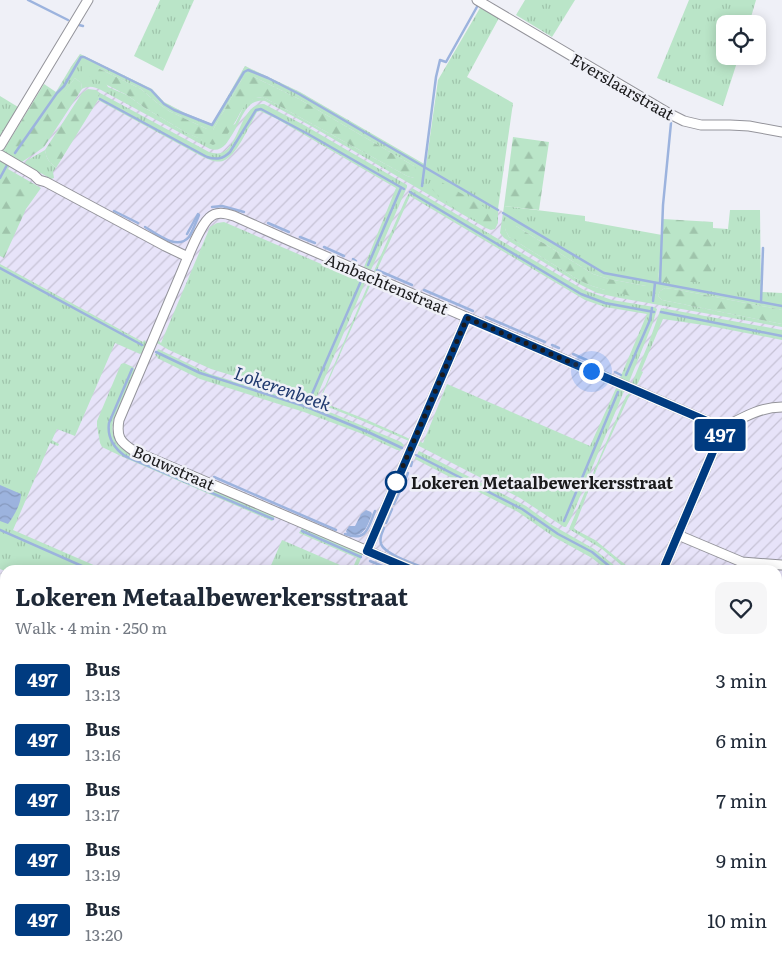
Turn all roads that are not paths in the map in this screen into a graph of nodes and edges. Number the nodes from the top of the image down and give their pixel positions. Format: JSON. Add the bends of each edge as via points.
{"nodes":[{"id":1,"x":88,"y":0,"type":"edge"},
{"id":2,"x":477,"y":0,"type":"edge"},
{"id":3,"x":782,"y":132,"type":"edge"},
{"id":4,"x":0,"y":146,"type":"edge"},
{"id":5,"x":0,"y":155,"type":"edge"},
{"id":6,"x":188,"y":257,"type":"junction"},
{"id":7,"x":467,"y":318,"type":"junction"},
{"id":8,"x":782,"y":407,"type":"edge"},
{"id":9,"x":723,"y":428,"type":"junction"},
{"id":10,"x":678,"y":535,"type":"junction"},
{"id":11,"x":367,"y":551,"type":"junction"},
{"id":12,"x":400,"y":565,"type":"edge"},
{"id":13,"x":665,"y":565,"type":"edge"},
{"id":14,"x":782,"y":565,"type":"edge"}],
"edges":[{"from":1,"to":4,"type":"street"},
{"from":2,"to":3,"type":"street","name":"Everslaarstraat","via":[[677,118],[701,125],[749,126]]},
{"from":5,"to":6,"type":"street","via":[[39,180]]},
{"from":6,"to":7,"type":"street","name":"Ambachtenstraat","via":[[207,219],[227,213]]},
{"from":6,"to":11,"type":"street","name":"Bouwstraat","via":[[119,420],[119,438],[134,451]]},
{"from":7,"to":9,"type":"street","name":"Ambachtenstraat"},
{"from":7,"to":11,"type":"street"},
{"from":8,"to":9,"type":"street","via":[[757,410]]},
{"from":9,"to":10,"type":"street"},
{"from":10,"to":13,"type":"street"},
{"from":10,"to":14,"type":"street","via":[[742,562]]},
{"from":11,"to":12,"type":"street","name":"Bouwstraat"}]}
